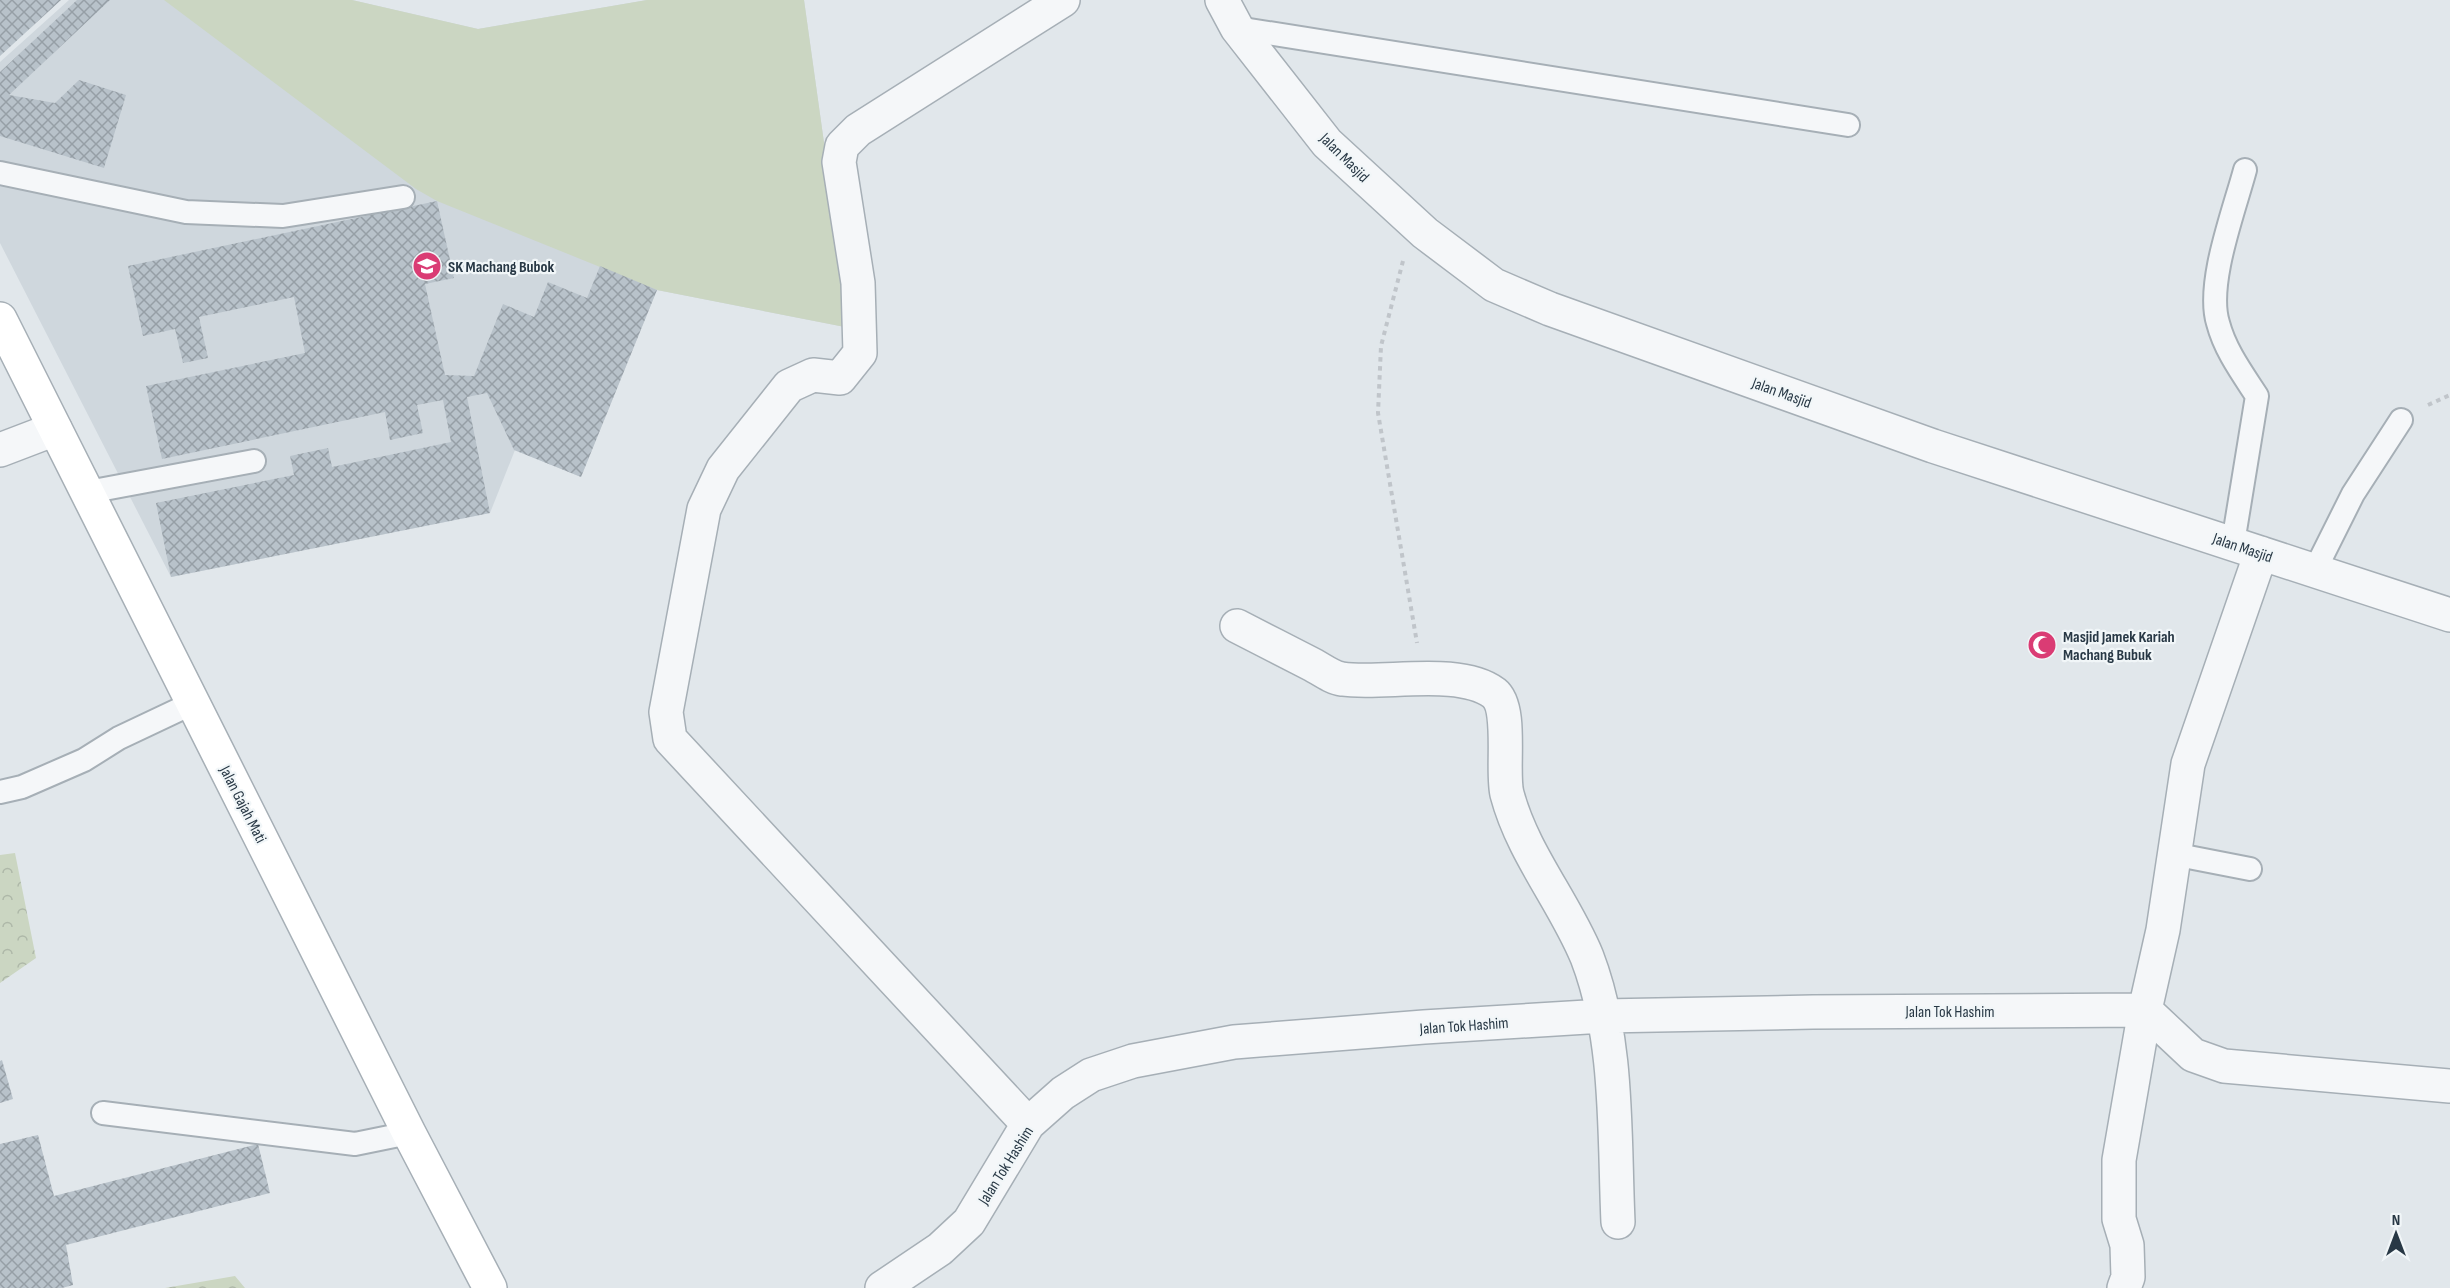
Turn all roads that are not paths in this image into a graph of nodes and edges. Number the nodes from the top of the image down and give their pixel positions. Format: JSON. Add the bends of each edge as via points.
{"nodes":[{"id":1,"x":1063,"y":0,"type":"edge"},
{"id":2,"x":1230,"y":14,"type":"edge"},
{"id":3,"x":1848,"y":125,"type":"dead end"},
{"id":4,"x":2245,"y":170,"type":"dead end"},
{"id":5,"x":0,"y":173,"type":"edge"},
{"id":6,"x":403,"y":197,"type":"dead end"},
{"id":7,"x":0,"y":319,"type":"edge"},
{"id":8,"x":2401,"y":420,"type":"dead end"},
{"id":9,"x":55,"y":429,"type":"junction"},
{"id":10,"x":0,"y":450,"type":"edge"},
{"id":11,"x":254,"y":461,"type":"dead end"},
{"id":12,"x":88,"y":492,"type":"junction"},
{"id":13,"x":2247,"y":548,"type":"junction"},
{"id":14,"x":2315,"y":570,"type":"junction"},
{"id":15,"x":2450,"y":615,"type":"edge"},
{"id":16,"x":1237,"y":626,"type":"dead end"},
{"id":17,"x":193,"y":703,"type":"junction"},
{"id":18,"x":0,"y":792,"type":"edge"},
{"id":19,"x":2173,"y":854,"type":"junction"},
{"id":20,"x":2250,"y":868,"type":"dead end"},
{"id":21,"x":2145,"y":1010,"type":"junction"},
{"id":22,"x":1603,"y":1016,"type":"junction"},
{"id":23,"x":2450,"y":1086,"type":"edge"},
{"id":24,"x":102,"y":1113,"type":"dead end"},
{"id":25,"x":1028,"y":1124,"type":"junction"},
{"id":26,"x":409,"y":1133,"type":"junction"},
{"id":27,"x":1618,"y":1222,"type":"dead end"},
{"id":28,"x":490,"y":1288,"type":"edge"},
{"id":29,"x":882,"y":1288,"type":"edge"},
{"id":30,"x":2124,"y":1288,"type":"edge"}],
"edges":[{"from":1,"to":25,"type":"street","via":[[858,130],[842,146],[839,162],[858,283],[860,353],[840,378],[813,375],[789,386],[723,469],[704,508],[666,712],[670,739]]},
{"from":2,"to":3,"type":"lane"},
{"from":2,"to":13,"type":"street","name":"Jalan Masjid","via":[[1327,143],[1416,225],[1494,285],[1550,309],[1933,446]]},
{"from":4,"to":13,"type":"lane","via":[[2214,291],[2217,322],[2231,356],[2257,396]]},
{"from":5,"to":6,"type":"lane","via":[[186,212],[283,216]]},
{"from":7,"to":9,"type":"main road","name":"Jalan Gajah Mati"},
{"from":8,"to":14,"type":"lane","via":[[2354,494]]},
{"from":9,"to":10,"type":"street"},
{"from":9,"to":12,"type":"main road","name":"Jalan Gajah Mati"},
{"from":11,"to":12,"type":"lane"},
{"from":12,"to":17,"type":"main road","name":"Jalan Gajah Mati"},
{"from":13,"to":14,"type":"street","name":"Jalan Masjid"},
{"from":13,"to":19,"type":"street","via":[[2188,764]]},
{"from":14,"to":15,"type":"street","name":"Jalan Masjid"},
{"from":16,"to":22,"type":"street","via":[[1340,679],[1463,680],[1494,693],[1503,707],[1507,793],[1535,863],[1575,929]]},
{"from":17,"to":18,"type":"lane","via":[[119,738],[84,760],[22,787]]},
{"from":17,"to":26,"type":"main road","name":"Jalan Gajah Mati"},
{"from":19,"to":20,"type":"lane"},
{"from":19,"to":21,"type":"street","via":[[2163,930]]},
{"from":21,"to":22,"type":"street","name":"Jalan Tok Hashim"},
{"from":21,"to":23,"type":"street","via":[[2193,1055],[2224,1066]]},
{"from":21,"to":30,"type":"street","via":[[2119,1160],[2119,1219],[2127,1245],[2128,1277]]},
{"from":22,"to":25,"type":"street","name":"Jalan Tok Hashim","via":[[1234,1042],[1133,1061],[1091,1075]]},
{"from":22,"to":27,"type":"street","via":[[1612,1078]]},
{"from":24,"to":26,"type":"lane","via":[[355,1144]]},
{"from":25,"to":29,"type":"street","name":"Jalan Tok Hashim","via":[[969,1222],[940,1249]]},
{"from":26,"to":28,"type":"main road","name":"Jalan Gajah Mati"}]}
